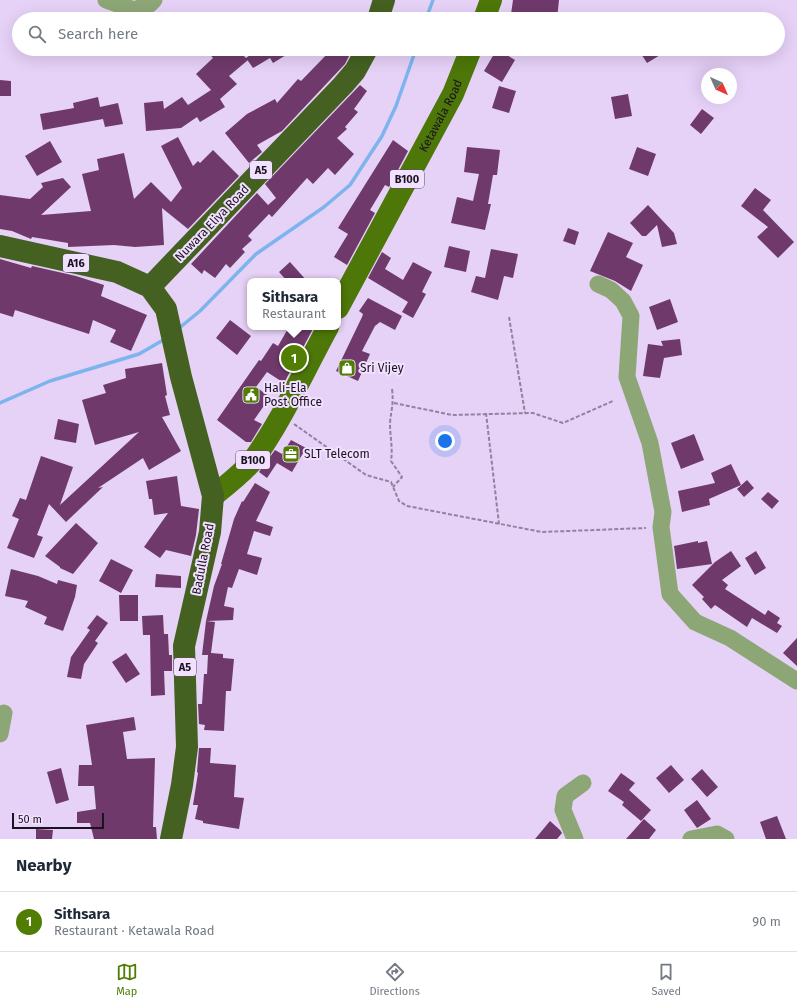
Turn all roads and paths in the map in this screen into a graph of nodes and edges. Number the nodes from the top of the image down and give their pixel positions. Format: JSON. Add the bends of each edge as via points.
{"nodes":[{"id":1,"x":106,"y":0,"type":"edge"},
{"id":2,"x":154,"y":0,"type":"edge"},
{"id":3,"x":384,"y":0,"type":"edge"},
{"id":4,"x":491,"y":0,"type":"edge"},
{"id":5,"x":380,"y":12,"type":"edge"},
{"id":6,"x":487,"y":12,"type":"edge"},
{"id":7,"x":363,"y":56,"type":"edge"},
{"id":8,"x":468,"y":56,"type":"edge"},
{"id":9,"x":0,"y":246,"type":"edge"},
{"id":10,"x":598,"y":284,"type":"dead end"},
{"id":11,"x":150,"y":287,"type":"junction"},
{"id":12,"x":341,"y":302,"type":"edge"},
{"id":13,"x":509,"y":317,"type":"dead end"},
{"id":14,"x":326,"y":330,"type":"edge"},
{"id":15,"x":392,"y":389,"type":"dead end"},
{"id":16,"x":613,"y":401,"type":"dead end"},
{"id":17,"x":394,"y":403,"type":"junction"},
{"id":18,"x":486,"y":413,"type":"junction"},
{"id":19,"x":525,"y":413,"type":"junction"},
{"id":20,"x":281,"y":414,"type":"junction"},
{"id":21,"x":393,"y":487,"type":"junction"},
{"id":22,"x":213,"y":496,"type":"junction"},
{"id":23,"x":499,"y":524,"type":"junction"},
{"id":24,"x":661,"y":527,"type":"junction"},
{"id":25,"x":797,"y":681,"type":"edge"},
{"id":26,"x":4,"y":713,"type":"dead end"},
{"id":27,"x":0,"y":734,"type":"edge"},
{"id":28,"x":583,"y":783,"type":"dead end"},
{"id":29,"x":171,"y":839,"type":"edge"},
{"id":30,"x":575,"y":839,"type":"edge"},
{"id":31,"x":691,"y":839,"type":"edge"},
{"id":32,"x":726,"y":839,"type":"edge"}],
"edges":[{"from":1,"to":2,"type":"street","via":[[134,10]]},
{"from":3,"to":5,"type":"highway"},
{"from":4,"to":6,"type":"main road"},
{"from":7,"to":11,"type":"highway","name":"Nuwara Eliya Road","number":"A5","via":[[342,85]]},
{"from":8,"to":12,"type":"main road","name":"Ketawala Road","number":"B100","via":[[453,94]]},
{"from":9,"to":11,"type":"highway","number":"A16","via":[[117,272]]},
{"from":10,"to":24,"type":"street","via":[[611,290],[623,301],[631,316],[627,377],[650,443],[663,512]]},
{"from":11,"to":22,"type":"highway","name":"Badulla Road","number":"A5","via":[[166,310]]},
{"from":13,"to":19,"type":"path"},
{"from":14,"to":20,"type":"main road","number":"B100"},
{"from":15,"to":17,"type":"path"},
{"from":16,"to":19,"type":"path","via":[[563,423],[533,413]]},
{"from":17,"to":18,"type":"path","via":[[452,414]]},
{"from":17,"to":21,"type":"path","via":[[390,423],[393,449],[391,461],[402,477]]},
{"from":18,"to":19,"type":"path"},
{"from":18,"to":23,"type":"path"},
{"from":20,"to":21,"type":"path","via":[[366,475],[391,482]]},
{"from":20,"to":22,"type":"main road","number":"B100","via":[[253,459],[230,483]]},
{"from":21,"to":23,"type":"path","via":[[399,501],[407,506]]},
{"from":22,"to":29,"type":"highway","name":"Badulla Road","number":"A5","via":[[210,532],[184,646],[187,747]]},
{"from":23,"to":24,"type":"path","via":[[542,532]]},
{"from":24,"to":25,"type":"street","via":[[670,594],[695,622],[730,638]]},
{"from":26,"to":27,"type":"street"},
{"from":28,"to":30,"type":"street","via":[[565,796],[563,810]]},
{"from":31,"to":32,"type":"street","via":[[717,834]]}]}
